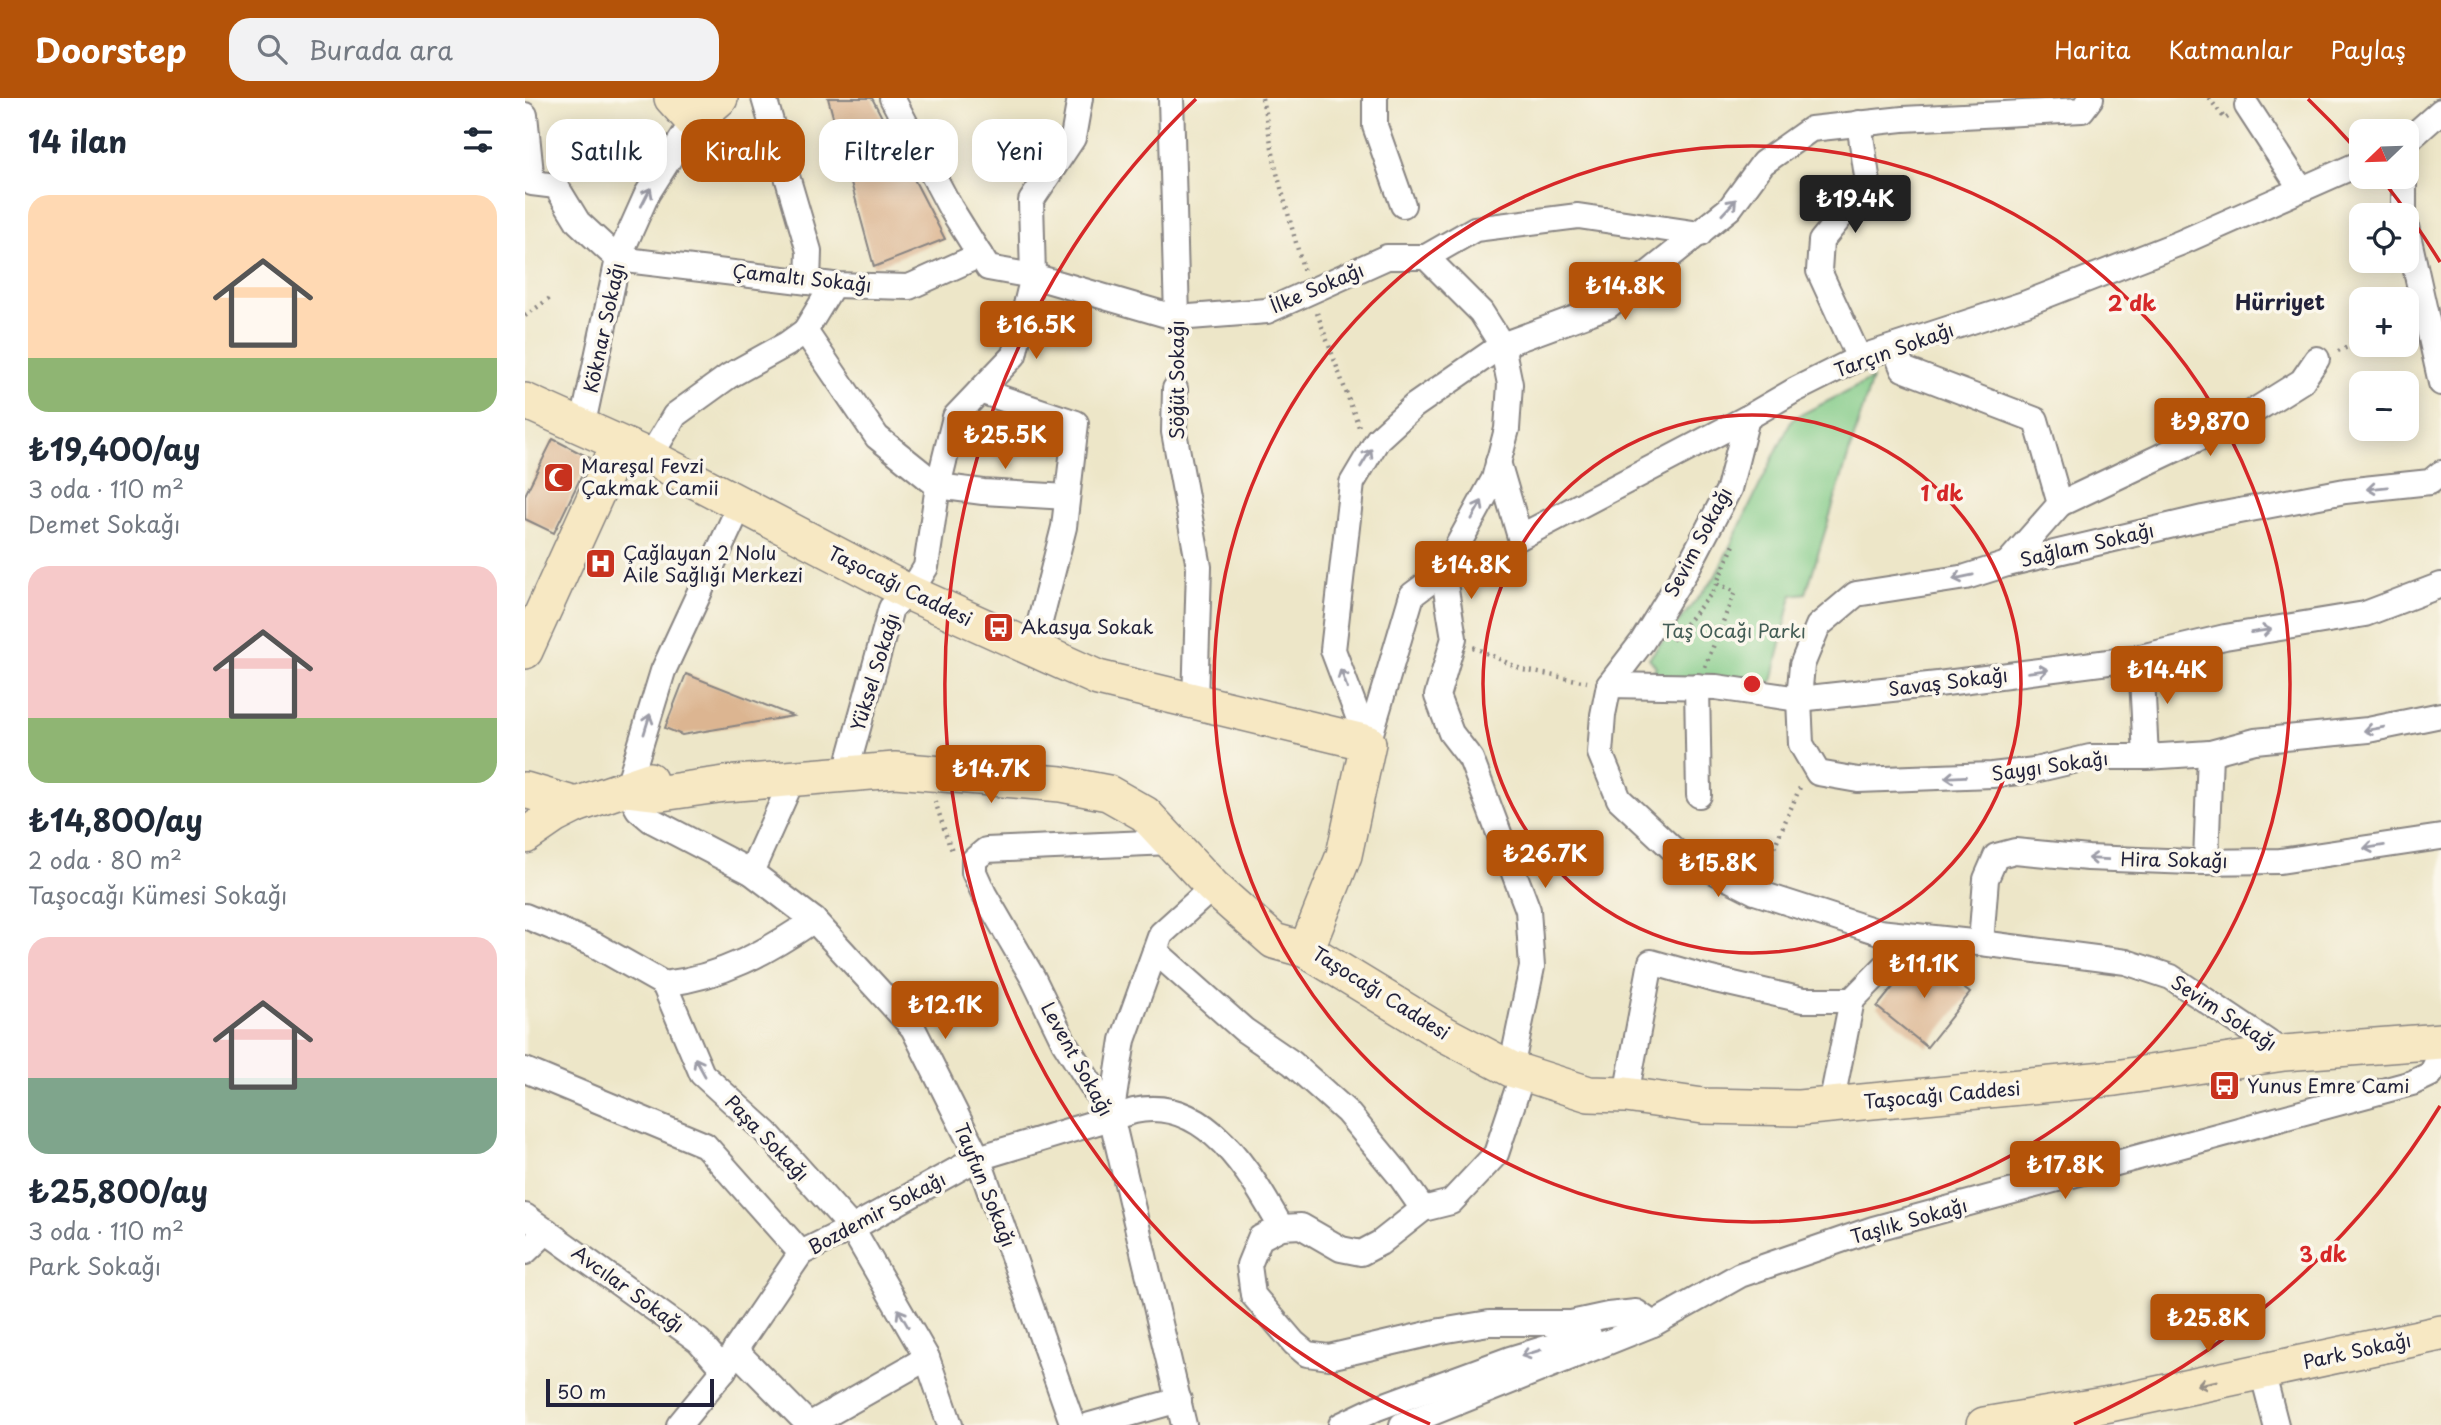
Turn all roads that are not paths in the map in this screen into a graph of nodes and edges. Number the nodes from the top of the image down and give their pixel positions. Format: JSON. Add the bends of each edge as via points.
{"nodes":[{"id":1,"x":720,"y":98,"type":"edge"},
{"id":2,"x":764,"y":98,"type":"edge"},
{"id":3,"x":892,"y":98,"type":"edge"},
{"id":4,"x":1080,"y":98,"type":"edge"},
{"id":5,"x":1171,"y":98,"type":"edge"},
{"id":6,"x":1375,"y":98,"type":"edge"},
{"id":7,"x":2091,"y":98,"type":"edge"},
{"id":8,"x":2247,"y":106,"type":"dead end"},
{"id":9,"x":682,"y":109,"type":"edge"},
{"id":10,"x":2441,"y":111,"type":"edge"},
{"id":11,"x":525,"y":115,"type":"edge"},
{"id":12,"x":1859,"y":123,"type":"junction"},
{"id":13,"x":2419,"y":130,"type":"edge"},
{"id":14,"x":2349,"y":168,"type":"edge"},
{"id":15,"x":2301,"y":189,"type":"junction"},
{"id":16,"x":1403,"y":205,"type":"dead end"},
{"id":17,"x":1700,"y":234,"type":"junction"},
{"id":18,"x":980,"y":255,"type":"junction"},
{"id":19,"x":1426,"y":257,"type":"junction"},
{"id":20,"x":618,"y":259,"type":"junction"},
{"id":21,"x":2416,"y":273,"type":"edge"},
{"id":22,"x":1033,"y":276,"type":"junction"},
{"id":23,"x":808,"y":282,"type":"junction"},
{"id":24,"x":833,"y":285,"type":"junction"},
{"id":25,"x":1177,"y":318,"type":"junction"},
{"id":26,"x":805,"y":331,"type":"junction"},
{"id":27,"x":1502,"y":345,"type":"junction"},
{"id":28,"x":1894,"y":347,"type":"junction"},
{"id":29,"x":1859,"y":358,"type":"junction"},
{"id":30,"x":2317,"y":359,"type":"dead end"},
{"id":31,"x":2441,"y":383,"type":"edge"},
{"id":32,"x":1175,"y":389,"type":"road end"},
{"id":33,"x":980,"y":391,"type":"junction"},
{"id":34,"x":525,"y":401,"type":"edge"},
{"id":35,"x":1747,"y":418,"type":"junction"},
{"id":36,"x":582,"y":428,"type":"junction"},
{"id":37,"x":634,"y":451,"type":"junction"},
{"id":38,"x":1499,"y":462,"type":"junction"},
{"id":39,"x":2437,"y":483,"type":"edge"},
{"id":40,"x":939,"y":486,"type":"junction"},
{"id":41,"x":1067,"y":497,"type":"junction"},
{"id":42,"x":2060,"y":504,"type":"junction"},
{"id":43,"x":740,"y":505,"type":"junction"},
{"id":44,"x":2007,"y":564,"type":"junction"},
{"id":45,"x":1443,"y":572,"type":"junction"},
{"id":46,"x":2441,"y":585,"type":"edge"},
{"id":47,"x":910,"y":593,"type":"junction"},
{"id":48,"x":1033,"y":649,"type":"junction"},
{"id":49,"x":525,"y":651,"type":"edge"},
{"id":50,"x":2141,"y":657,"type":"junction"},
{"id":51,"x":1609,"y":685,"type":"junction"},
{"id":52,"x":1697,"y":686,"type":"junction"},
{"id":53,"x":1800,"y":699,"type":"junction"},
{"id":54,"x":1195,"y":702,"type":"junction"},
{"id":55,"x":2441,"y":715,"type":"edge"},
{"id":56,"x":1368,"y":743,"type":"junction"},
{"id":57,"x":2210,"y":753,"type":"junction"},
{"id":58,"x":850,"y":757,"type":"junction"},
{"id":59,"x":2146,"y":757,"type":"junction"},
{"id":60,"x":793,"y":778,"type":"junction"},
{"id":61,"x":627,"y":789,"type":"junction"},
{"id":62,"x":525,"y":790,"type":"edge"},
{"id":63,"x":1699,"y":795,"type":"dead end"},
{"id":64,"x":576,"y":805,"type":"junction"},
{"id":65,"x":525,"y":836,"type":"edge"},
{"id":66,"x":2441,"y":836,"type":"edge"},
{"id":67,"x":1171,"y":842,"type":"junction"},
{"id":68,"x":2206,"y":862,"type":"junction"},
{"id":69,"x":751,"y":872,"type":"junction"},
{"id":70,"x":1213,"y":887,"type":"junction"},
{"id":71,"x":525,"y":916,"type":"edge"},
{"id":72,"x":814,"y":920,"type":"junction"},
{"id":73,"x":1915,"y":936,"type":"junction"},
{"id":74,"x":1981,"y":943,"type":"junction"},
{"id":75,"x":1306,"y":950,"type":"junction"},
{"id":76,"x":1155,"y":951,"type":"junction"},
{"id":77,"x":664,"y":984,"type":"junction"},
{"id":78,"x":1851,"y":1000,"type":"junction"},
{"id":79,"x":2441,"y":1041,"type":"edge"},
{"id":80,"x":2284,"y":1053,"type":"junction"},
{"id":81,"x":2441,"y":1054,"type":"edge"},
{"id":82,"x":525,"y":1070,"type":"edge"},
{"id":83,"x":1517,"y":1071,"type":"junction"},
{"id":84,"x":1626,"y":1095,"type":"junction"},
{"id":85,"x":1831,"y":1105,"type":"junction"},
{"id":86,"x":1111,"y":1116,"type":"junction"},
{"id":87,"x":978,"y":1158,"type":"junction"},
{"id":88,"x":1423,"y":1209,"type":"junction"},
{"id":89,"x":525,"y":1216,"type":"edge"},
{"id":90,"x":1281,"y":1227,"type":"junction"},
{"id":91,"x":852,"y":1228,"type":"junction"},
{"id":92,"x":547,"y":1231,"type":"junction"},
{"id":93,"x":525,"y":1252,"type":"edge"},
{"id":94,"x":801,"y":1253,"type":"junction"},
{"id":95,"x":1653,"y":1324,"type":"junction"},
{"id":96,"x":2441,"y":1333,"type":"edge"},
{"id":97,"x":1621,"y":1337,"type":"junction"},
{"id":98,"x":927,"y":1358,"type":"junction"},
{"id":99,"x":730,"y":1360,"type":"junction"},
{"id":100,"x":2262,"y":1371,"type":"junction"},
{"id":101,"x":1179,"y":1399,"type":"junction"},
{"id":102,"x":679,"y":1425,"type":"edge"},
{"id":103,"x":809,"y":1425,"type":"edge"},
{"id":104,"x":950,"y":1425,"type":"edge"},
{"id":105,"x":1073,"y":1425,"type":"edge"},
{"id":106,"x":1090,"y":1425,"type":"edge"},
{"id":107,"x":1184,"y":1425,"type":"edge"},
{"id":108,"x":1341,"y":1425,"type":"edge"},
{"id":109,"x":1402,"y":1425,"type":"edge"},
{"id":110,"x":1985,"y":1425,"type":"edge"},
{"id":111,"x":2276,"y":1425,"type":"edge"}],
"edges":[{"from":1,"to":9,"type":"main road"},
{"from":2,"to":23,"type":"street","via":[[809,251]]},
{"from":3,"to":18,"type":"street","name":"İlke Sokağı"},
{"from":4,"to":22,"type":"street","name":"Yüksel Sokağı","via":[[1073,138],[1031,201]]},
{"from":5,"to":25,"type":"street","name":"Söğüt Sokağı"},
{"from":6,"to":16,"type":"street","via":[[1375,126]]},
{"from":7,"to":12,"type":"street","via":[[2082,110]]},
{"from":8,"to":15,"type":"street"},
{"from":20,"to":9,"type":"street","name":"Köknar Sokağı","one_way":true},
{"from":10,"to":13,"type":"street"},
{"from":11,"to":20,"type":"street","via":[[532,183],[556,186],[578,222]]},
{"from":17,"to":12,"type":"street","one_way":true,"via":[[1730,208],[1763,163],[1811,129]]},
{"from":12,"to":29,"type":"street","via":[[1868,183],[1821,241],[1819,271]]},
{"from":14,"to":15,"type":"street","name":"Tarçın Sokağı"},
{"from":15,"to":28,"type":"street","name":"Tarçın Sokağı","via":[[2024,304]]},
{"from":17,"to":19,"type":"street","via":[[1578,216],[1475,229]]},
{"from":17,"to":27,"type":"street","via":[[1608,306]]},
{"from":18,"to":22,"type":"street","name":"İlke Sokağı","via":[[988,268]]},
{"from":18,"to":24,"type":"street","name":"Çamaltı Sokağı","via":[[909,287]]},
{"from":19,"to":25,"type":"street","name":"İlke Sokağı","via":[[1387,257],[1267,311]]},
{"from":19,"to":27,"type":"street","via":[[1481,312]]},
{"from":20,"to":23,"type":"street","name":"Çamaltı Sokağı"},
{"from":20,"to":36,"type":"street","name":"Köknar Sokağı"},
{"from":21,"to":31,"type":"street"},
{"from":22,"to":25,"type":"street","name":"İlke Sokağı"},
{"from":22,"to":33,"type":"street","name":"Yüksel Sokağı","via":[[1014,355]]},
{"from":23,"to":24,"type":"street","name":"Çamaltı Sokağı"},
{"from":24,"to":26,"type":"street"},
{"from":26,"to":37,"type":"street","via":[[729,376]]},
{"from":26,"to":40,"type":"street","via":[[877,436]]},
{"from":27,"to":38,"type":"street","via":[[1510,384]]},
{"from":56,"to":27,"type":"street","one_way":true,"via":[[1333,650],[1352,483],[1387,430]]},
{"from":28,"to":29,"type":"street","name":"Tarçın Sokağı"},
{"from":28,"to":42,"type":"street","via":[[1903,369],[2036,420]]},
{"from":29,"to":35,"type":"street","name":"Tarçın Sokağı"},
{"from":30,"to":42,"type":"street","via":[[2302,381],[2246,416]]},
{"from":32,"to":54,"type":"street","name":"Söğüt Sokağı","via":[[1174,432],[1199,567]]},
{"from":33,"to":40,"type":"street","name":"Yüksel Sokağı","via":[[955,417]]},
{"from":33,"to":41,"type":"street","via":[[1076,423]]},
{"from":34,"to":36,"type":"main road","name":"Taşocağı Caddesi"},
{"from":35,"to":38,"type":"street","name":"Tarçın Sokağı","via":[[1520,537]]},
{"from":35,"to":51,"type":"street","name":"Sevim Sokağı","via":[[1729,489],[1687,569]]},
{"from":36,"to":37,"type":"main road","name":"Taşocağı Caddesi"},
{"from":37,"to":43,"type":"main road","name":"Taşocağı Caddesi"},
{"from":37,"to":49,"type":"main road"},
{"from":45,"to":38,"type":"street","one_way":true,"via":[[1494,480]]},
{"from":39,"to":44,"type":"street","name":"Sağlam Sokağı","one_way":true,"via":[[2345,491],[2203,517]]},
{"from":40,"to":41,"type":"street"},
{"from":40,"to":47,"type":"street","name":"Yüksel Sokağı","via":[[926,567]]},
{"from":41,"to":48,"type":"street","via":[[1064,527]]},
{"from":42,"to":44,"type":"street"},
{"from":43,"to":47,"type":"main road","name":"Taşocağı Caddesi"},
{"from":61,"to":43,"type":"street","one_way":true,"via":[[663,671]]},
{"from":44,"to":53,"type":"street","name":"Sağlam Sokağı","one_way":true,"via":[[1966,577],[1856,594],[1818,626],[1802,666]]},
{"from":45,"to":56,"type":"street","via":[[1412,595]]},
{"from":45,"to":83,"type":"street","via":[[1454,638],[1437,696],[1451,733],[1471,759],[1528,910],[1532,967]]},
{"from":50,"to":46,"type":"street","name":"Savaş Sokağı","one_way":true,"via":[[2225,637],[2365,614]]},
{"from":47,"to":48,"type":"main road","name":"Taşocağı Caddesi"},
{"from":47,"to":58,"type":"street","name":"Yüksel Sokağı","via":[[891,608]]},
{"from":48,"to":54,"type":"main road","name":"Taşocağı Caddesi","via":[[1098,678]]},
{"from":53,"to":50,"type":"street","name":"Savaş Sokağı","one_way":true},
{"from":50,"to":59,"type":"street"},
{"from":51,"to":52,"type":"street","name":"Savaş Sokağı"},
{"from":51,"to":73,"type":"street","name":"Sevim Sokağı","via":[[1600,753],[1619,799],[1676,852],[1755,891],[1879,932]]},
{"from":52,"to":53,"type":"street","name":"Savaş Sokağı"},
{"from":52,"to":63,"type":"street"},
{"from":59,"to":53,"type":"street","name":"Saygı Sokağı","one_way":true,"via":[[2090,757],[1992,775],[1858,780],[1818,773],[1801,744]]},
{"from":54,"to":56,"type":"main road","name":"Taşocağı Caddesi"},
{"from":55,"to":57,"type":"street","name":"Saygı Sokağı","one_way":true,"via":[[2368,730],[2255,741]]},
{"from":56,"to":75,"type":"main road","name":"Taşocağı Caddesi","via":[[1344,855]]},
{"from":57,"to":59,"type":"street","name":"Saygı Sokağı"},
{"from":57,"to":68,"type":"street"},
{"from":58,"to":61,"type":"main road","via":[[740,764],[662,775]]},
{"from":58,"to":75,"type":"main road","via":[[905,753],[1072,767],[1119,776],[1156,797],[1224,870],[1290,928]]},
{"from":60,"to":61,"type":"main road","via":[[661,793]]},
{"from":60,"to":67,"type":"main road","via":[[895,769],[1061,784],[1108,793],[1145,814]]},
{"from":60,"to":69,"type":"street"},
{"from":61,"to":64,"type":"main road"},
{"from":61,"to":69,"type":"street","name":"Tayfun Sokağı","via":[[651,820]]},
{"from":62,"to":64,"type":"main road"},
{"from":64,"to":65,"type":"main road"},
{"from":66,"to":68,"type":"street","name":"Hira Sokağı","one_way":true,"via":[[2280,861]]},
{"from":67,"to":70,"type":"main road"},
{"from":67,"to":86,"type":"street","name":"Levent Sokağı","via":[[986,850],[974,860],[984,894],[1064,1042]]},
{"from":68,"to":74,"type":"street","name":"Hira Sokağı","one_way":true,"via":[[2015,850],[1996,856],[1986,879]]},
{"from":69,"to":72,"type":"street","name":"Tayfun Sokağı"},
{"from":70,"to":75,"type":"main road","via":[[1274,941]]},
{"from":70,"to":76,"type":"street","via":[[1161,934]]},
{"from":71,"to":77,"type":"street","via":[[595,945]]},
{"from":72,"to":77,"type":"street","via":[[731,969]]},
{"from":72,"to":87,"type":"street","name":"Tayfun Sokağı","via":[[913,1028]]},
{"from":73,"to":74,"type":"street","name":"Sevim Sokağı"},
{"from":73,"to":78,"type":"street"},
{"from":74,"to":80,"type":"street","name":"Sevim Sokağı","via":[[2126,962],[2171,976]]},
{"from":75,"to":83,"type":"main road","name":"Taşocağı Caddesi","via":[[1439,1031]]},
{"from":76,"to":86,"type":"street","via":[[1123,1040]]},
{"from":76,"to":88,"type":"street","via":[[1347,1112]]},
{"from":91,"to":77,"type":"street","name":"Paşa Sokağı","one_way":true,"via":[[767,1133],[702,1074]]},
{"from":78,"to":84,"type":"street","via":[[1803,1000],[1651,962]]},
{"from":78,"to":85,"type":"street"},
{"from":79,"to":80,"type":"main road","name":"Taşocağı Caddesi"},
{"from":80,"to":85,"type":"main road","name":"Taşocağı Caddesi","via":[[2115,1078]]},
{"from":81,"to":95,"type":"street","name":"Taşlık Sokağı","via":[[2431,1074],[2412,1083],[1849,1238],[1740,1275]]},
{"from":82,"to":94,"type":"street","via":[[705,1145]]},
{"from":83,"to":84,"type":"main road","name":"Taşocağı Caddesi","via":[[1589,1094]]},
{"from":83,"to":88,"type":"street","via":[[1496,1154],[1451,1202]]},
{"from":84,"to":85,"type":"main road","name":"Taşocağı Caddesi","via":[[1703,1106]]},
{"from":86,"to":87,"type":"street","name":"Bozdemir Sokağı"},
{"from":86,"to":90,"type":"street","name":"Bozdemir Sokağı","via":[[1151,1107],[1178,1113],[1205,1127],[1237,1157]]},
{"from":86,"to":101,"type":"street","name":"Levent Sokağı"},
{"from":87,"to":91,"type":"street","name":"Bozdemir Sokağı"},
{"from":87,"to":105,"type":"street","name":"Tayfun Sokağı"},
{"from":88,"to":90,"type":"street","via":[[1361,1253],[1341,1249],[1301,1226]]},
{"from":89,"to":92,"type":"street","name":"Avcılar Sokağı"},
{"from":90,"to":95,"type":"street","via":[[1260,1238],[1249,1265],[1253,1295],[1307,1354],[1329,1357],[1489,1323],[1571,1323],[1636,1312]]},
{"from":91,"to":94,"type":"street","name":"Bozdemir Sokağı"},
{"from":98,"to":91,"type":"street","name":"Paşa Sokağı","one_way":true},
{"from":92,"to":93,"type":"street"},
{"from":92,"to":99,"type":"street","name":"Avcılar Sokağı"},
{"from":94,"to":99,"type":"street","name":"Bozdemir Sokağı"},
{"from":95,"to":97,"type":"street","name":"Taşlık Sokağı"},
{"from":96,"to":100,"type":"main road","name":"Park Sokağı"},
{"from":97,"to":108,"type":"street","name":"Taşlık Sokağı","one_way":true,"via":[[1591,1334],[1521,1355]]},
{"from":97,"to":109,"type":"street","name":"Taşlık Sokağı"},
{"from":98,"to":103,"type":"street"},
{"from":98,"to":104,"type":"street","name":"Paşa Sokağı"},
{"from":99,"to":102,"type":"street","name":"Bozdemir Sokağı"},
{"from":99,"to":103,"type":"street","name":"Avcılar Sokağı"},
{"from":100,"to":110,"type":"main road","name":"Park Sokağı","one_way":true},
{"from":100,"to":111,"type":"street"},
{"from":101,"to":106,"type":"street"},
{"from":101,"to":107,"type":"street","name":"Levent Sokağı"}]}
